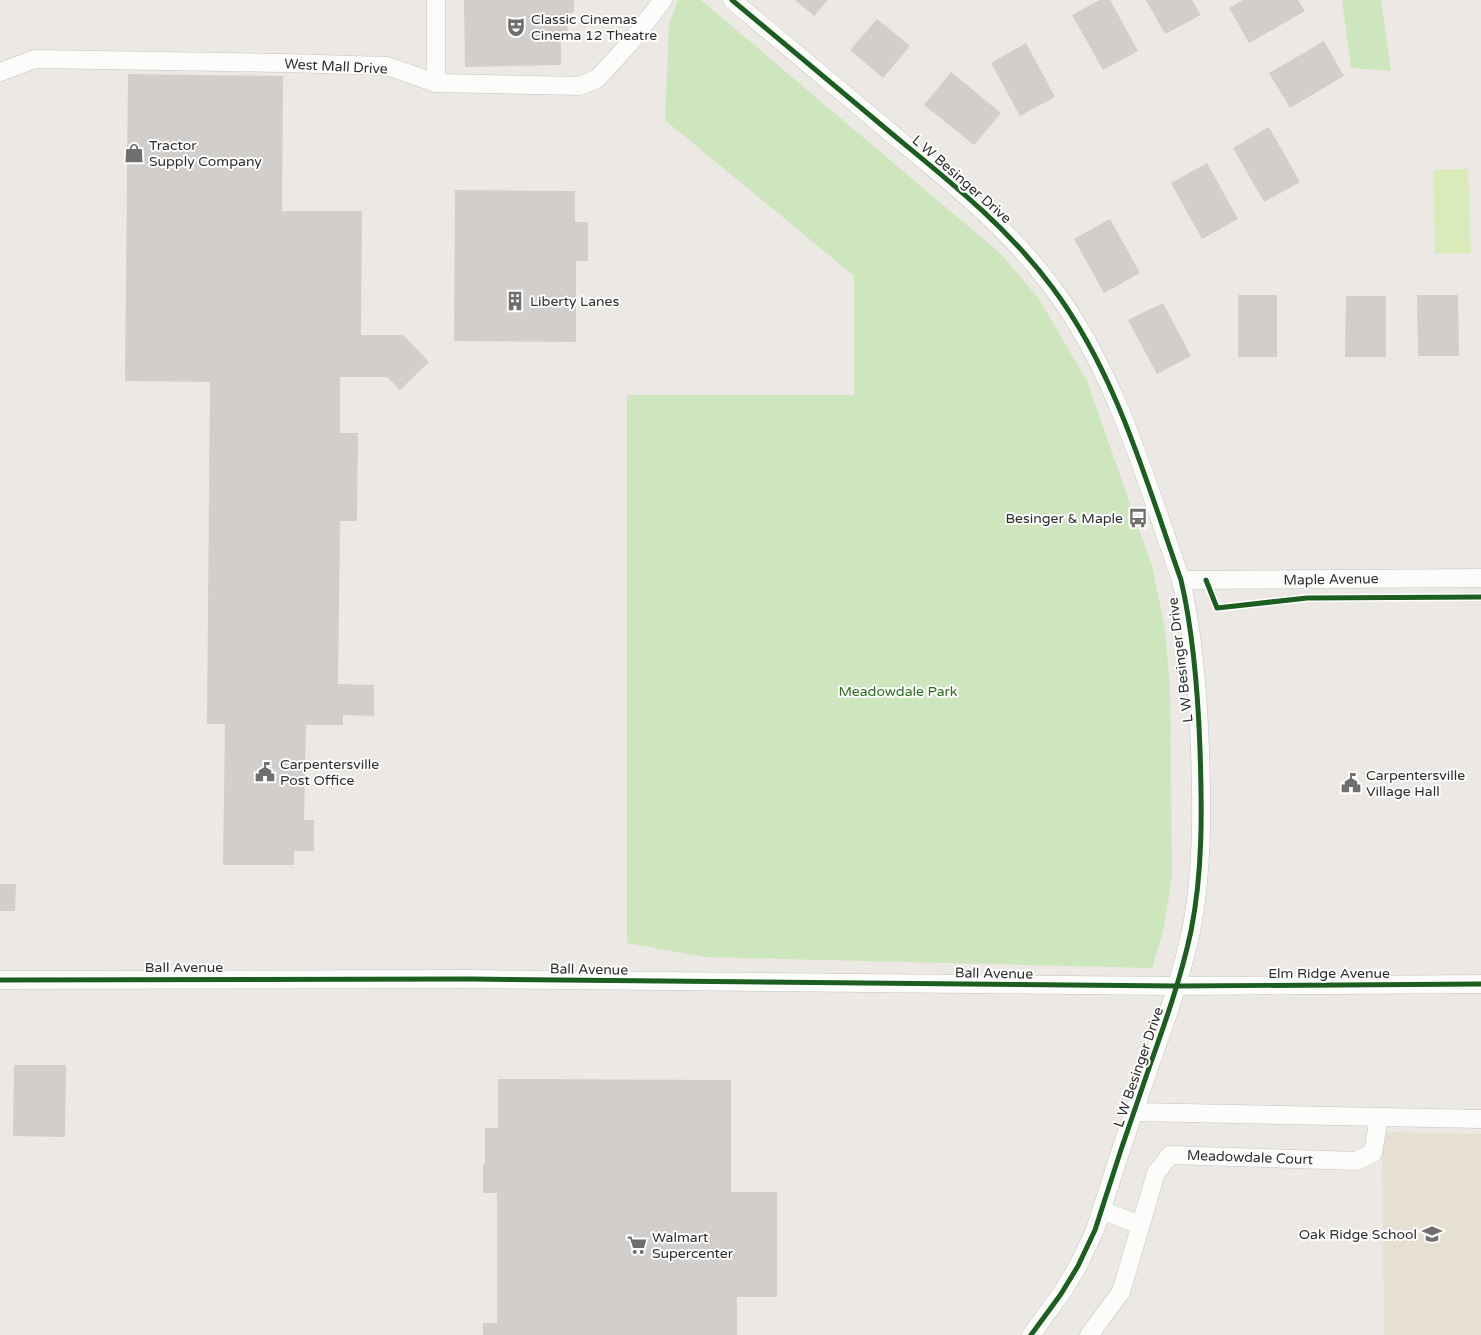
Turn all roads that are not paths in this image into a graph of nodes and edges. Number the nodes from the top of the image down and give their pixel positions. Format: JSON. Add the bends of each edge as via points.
{"nodes":[{"id":1,"x":436,"y":0,"type":"edge"},
{"id":2,"x":663,"y":0,"type":"edge"},
{"id":3,"x":732,"y":0,"type":"edge"},
{"id":4,"x":0,"y":72,"type":"edge"},
{"id":5,"x":436,"y":83,"type":"junction"},
{"id":6,"x":1481,"y":578,"type":"edge"},
{"id":7,"x":1181,"y":580,"type":"junction"},
{"id":8,"x":0,"y":980,"type":"edge"},
{"id":9,"x":1481,"y":984,"type":"edge"},
{"id":10,"x":1178,"y":986,"type":"junction"},
{"id":11,"x":1134,"y":1112,"type":"junction"},
{"id":12,"x":1379,"y":1118,"type":"junction"},
{"id":13,"x":1481,"y":1119,"type":"edge"},
{"id":14,"x":1101,"y":1210,"type":"junction"},
{"id":15,"x":1140,"y":1225,"type":"junction"},
{"id":16,"x":1030,"y":1335,"type":"edge"},
{"id":17,"x":1089,"y":1335,"type":"edge"}],
"edges":[{"from":1,"to":5,"type":"street"},
{"from":2,"to":5,"type":"street","name":"West Mall Drive","via":[[597,79],[579,86]]},
{"from":3,"to":7,"type":"street","name":"L W Besinger Drive","via":[[975,202],[1019,245],[1053,288],[1085,338],[1119,406]]},
{"from":4,"to":5,"type":"street","name":"West Mall Drive","via":[[35,59],[284,63],[387,66]]},
{"from":6,"to":7,"type":"street","name":"Maple Avenue"},
{"from":7,"to":10,"type":"street","name":"L W Besinger Drive","via":[[1198,694],[1201,827],[1196,909]]},
{"from":8,"to":10,"type":"street","name":"Ball Avenue","via":[[468,979]]},
{"from":9,"to":10,"type":"street","name":"Elm Ridge Avenue"},
{"from":10,"to":11,"type":"street","name":"L W Besinger Drive"},
{"from":11,"to":12,"type":"street"},
{"from":11,"to":14,"type":"street","name":"L W Besinger Drive"},
{"from":12,"to":13,"type":"street"},
{"from":12,"to":15,"type":"street","name":"Meadowdale Court","via":[[1373,1153],[1356,1161],[1170,1155],[1156,1173]]},
{"from":14,"to":15,"type":"street"},
{"from":14,"to":16,"type":"street","name":"L W Besinger Drive","via":[[1078,1266],[1062,1294]]},
{"from":15,"to":17,"type":"street","name":"Meadowdale Court","via":[[1121,1292]]}]}
